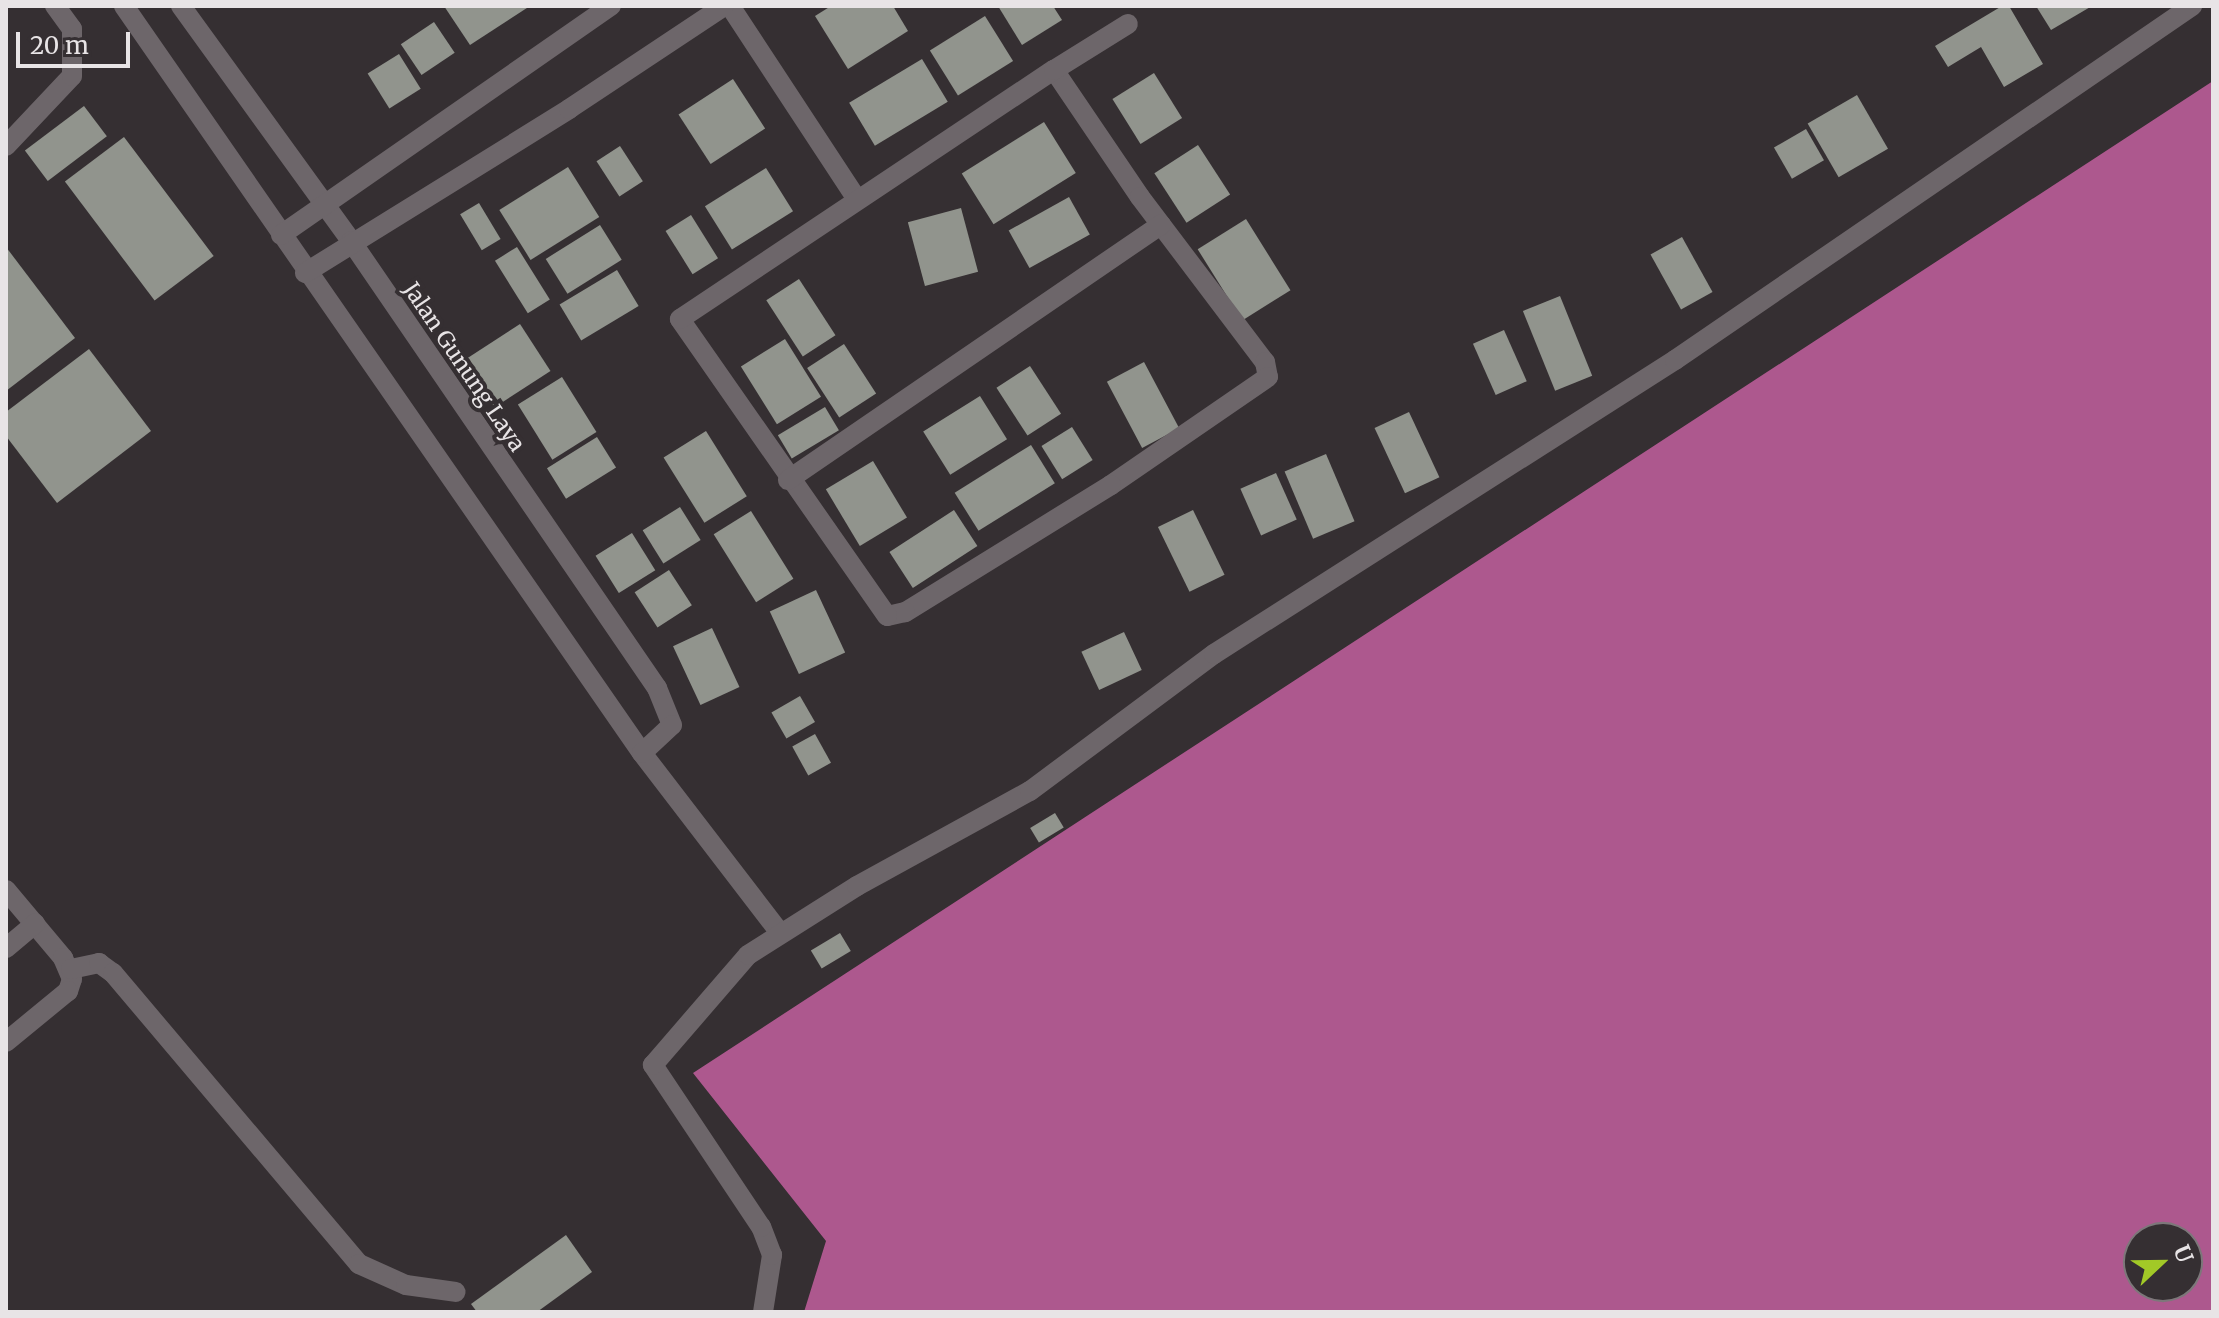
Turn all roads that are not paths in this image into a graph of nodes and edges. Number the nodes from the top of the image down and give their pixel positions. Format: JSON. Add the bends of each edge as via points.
{"nodes":[{"id":1,"x":55,"y":6,"type":"edge"},
{"id":2,"x":124,"y":6,"type":"edge"},
{"id":3,"x":181,"y":6,"type":"edge"},
{"id":4,"x":611,"y":6,"type":"edge"},
{"id":5,"x":727,"y":6,"type":"edge"},
{"id":6,"x":2192,"y":6,"type":"edge"},
{"id":7,"x":1128,"y":24,"type":"dead end"},
{"id":8,"x":1054,"y":70,"type":"junction"},
{"id":9,"x":6,"y":146,"type":"edge"},
{"id":10,"x":856,"y":198,"type":"junction"},
{"id":11,"x":320,"y":207,"type":"junction"},
{"id":12,"x":1161,"y":225,"type":"junction"},
{"id":13,"x":286,"y":231,"type":"junction"},
{"id":14,"x":346,"y":244,"type":"junction"},
{"id":15,"x":311,"y":268,"type":"junction"},
{"id":16,"x":788,"y":480,"type":"junction"},
{"id":17,"x":654,"y":744,"type":"junction"},
{"id":18,"x":6,"y":890,"type":"edge"},
{"id":19,"x":35,"y":924,"type":"junction"},
{"id":20,"x":780,"y":933,"type":"junction"},
{"id":21,"x":6,"y":948,"type":"edge"},
{"id":22,"x":71,"y":969,"type":"junction"},
{"id":23,"x":6,"y":1042,"type":"edge"},
{"id":24,"x":456,"y":1292,"type":"dead end"},
{"id":25,"x":763,"y":1312,"type":"edge"}],
"edges":[{"from":1,"to":9,"type":"street","via":[[72,29],[72,76]]},
{"from":2,"to":13,"type":"street","name":"Jalan Gunung Laya"},
{"from":3,"to":11,"type":"street","name":"Jalan Gunung Laya"},
{"from":4,"to":11,"type":"street"},
{"from":5,"to":10,"type":"street"},
{"from":5,"to":14,"type":"street"},
{"from":6,"to":20,"type":"street","via":[[1675,360],[1214,654],[1066,767]]},
{"from":7,"to":8,"type":"street"},
{"from":8,"to":10,"type":"street"},
{"from":8,"to":12,"type":"street"},
{"from":10,"to":16,"type":"street","via":[[680,319]]},
{"from":11,"to":13,"type":"street"},
{"from":11,"to":14,"type":"street","name":"Jalan Gunung Laya"},
{"from":12,"to":16,"type":"street"},
{"from":12,"to":16,"type":"street","via":[[1265,362],[1268,377],[1261,386],[1111,485],[892,617],[880,614]]},
{"from":13,"to":15,"type":"street","name":"Jalan Gunung Laya"},
{"from":14,"to":15,"type":"street"},
{"from":14,"to":17,"type":"street","name":"Jalan Gunung Laya","via":[[657,688],[672,716]]},
{"from":15,"to":17,"type":"street","name":"Jalan Gunung Laya"},
{"from":17,"to":20,"type":"street","name":"Jalan Gunung Laya"},
{"from":18,"to":19,"type":"street"},
{"from":19,"to":21,"type":"street"},
{"from":19,"to":22,"type":"street"},
{"from":20,"to":25,"type":"street","via":[[717,985],[653,1065],[761,1227],[772,1255]]},
{"from":22,"to":23,"type":"street","via":[[68,991]]},
{"from":22,"to":24,"type":"street","via":[[99,963],[113,973],[359,1264],[406,1285]]}]}
